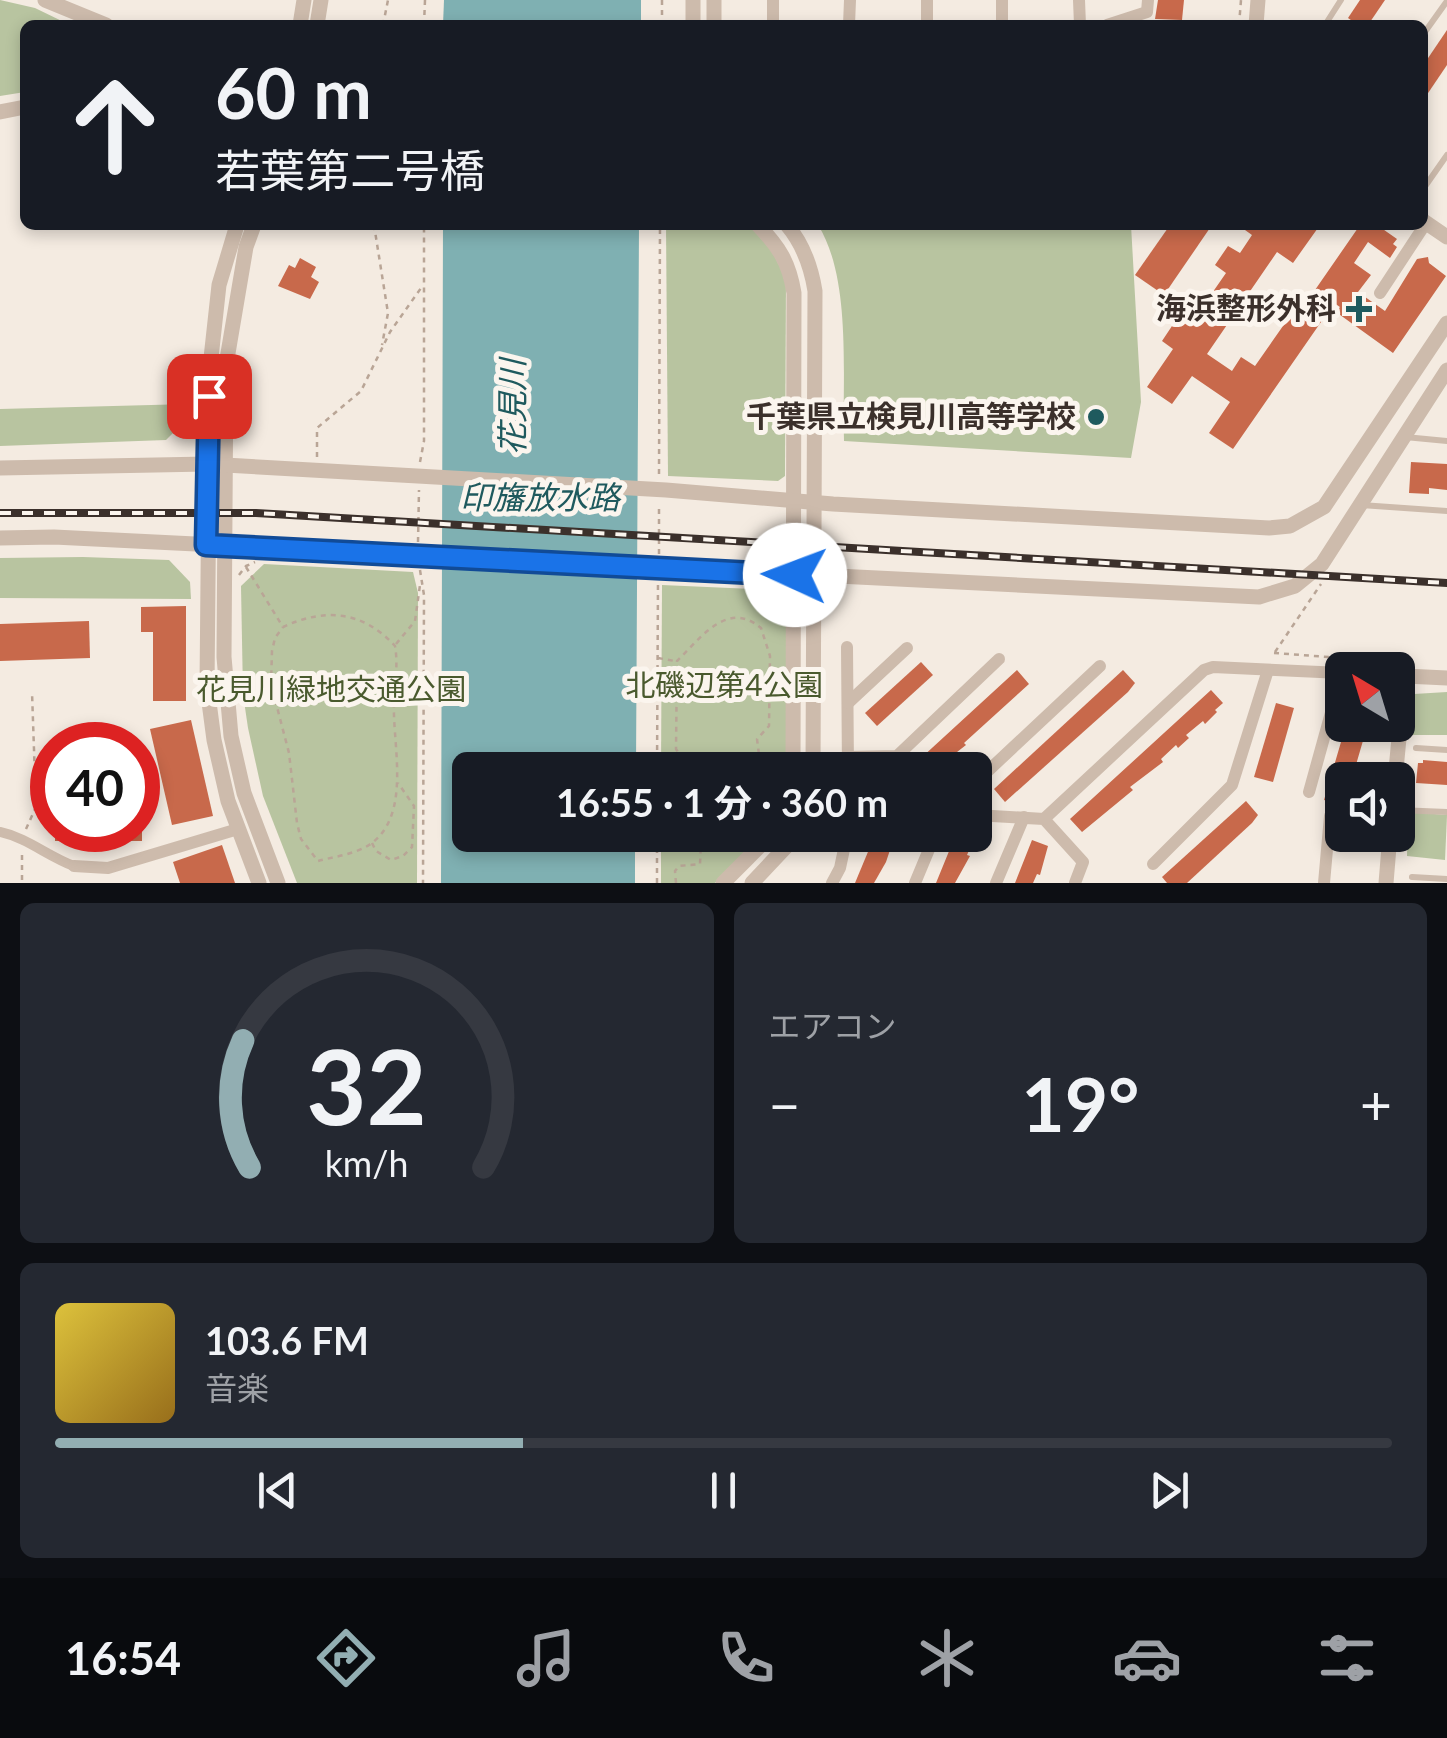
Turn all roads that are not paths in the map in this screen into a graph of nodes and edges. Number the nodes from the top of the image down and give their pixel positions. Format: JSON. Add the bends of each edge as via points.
{"nodes":[{"id":1,"x":46,"y":0,"type":"edge"},
{"id":2,"x":1148,"y":0,"type":"edge"},
{"id":3,"x":1447,"y":1,"type":"edge"},
{"id":4,"x":94,"y":20,"type":"edge"},
{"id":5,"x":1122,"y":20,"type":"edge"},
{"id":6,"x":1428,"y":28,"type":"edge"},
{"id":7,"x":1447,"y":156,"type":"edge"},
{"id":8,"x":1428,"y":182,"type":"edge"},
{"id":9,"x":235,"y":230,"type":"edge"},
{"id":10,"x":252,"y":230,"type":"edge"},
{"id":11,"x":763,"y":230,"type":"edge"},
{"id":12,"x":790,"y":230,"type":"edge"},
{"id":13,"x":1419,"y":230,"type":"edge"},
{"id":14,"x":1380,"y":292,"type":"dead end"},
{"id":15,"x":1447,"y":323,"type":"edge"},
{"id":16,"x":1447,"y":370,"type":"edge"},
{"id":17,"x":1404,"y":437,"type":"junction"},
{"id":18,"x":1447,"y":441,"type":"edge"},
{"id":19,"x":207,"y":464,"type":"junction"},
{"id":20,"x":225,"y":465,"type":"junction"},
{"id":21,"x":0,"y":468,"type":"edge"},
{"id":22,"x":795,"y":502,"type":"junction"},
{"id":23,"x":814,"y":503,"type":"junction"},
{"id":24,"x":1360,"y":505,"type":"junction"},
{"id":25,"x":1447,"y":511,"type":"edge"},
{"id":26,"x":0,"y":538,"type":"edge"},
{"id":27,"x":206,"y":545,"type":"junction"},
{"id":28,"x":224,"y":546,"type":"junction"},
{"id":29,"x":795,"y":575,"type":"junction"},
{"id":30,"x":815,"y":576,"type":"junction"},
{"id":31,"x":847,"y":648,"type":"dead end"},
{"id":32,"x":907,"y":648,"type":"dead end"},
{"id":33,"x":999,"y":659,"type":"dead end"},
{"id":34,"x":1100,"y":666,"type":"dead end"},
{"id":35,"x":1268,"y":670,"type":"junction"},
{"id":36,"x":1325,"y":672,"type":"edge"},
{"id":37,"x":1415,"y":675,"type":"edge"},
{"id":38,"x":1447,"y":678,"type":"edge"},
{"id":39,"x":848,"y":703,"type":"junction"},
{"id":40,"x":1325,"y":734,"type":"edge"},
{"id":41,"x":1416,"y":748,"type":"dead end"},
{"id":42,"x":1447,"y":750,"type":"edge"},
{"id":43,"x":792,"y":752,"type":"edge"},
{"id":44,"x":814,"y":752,"type":"edge"},
{"id":45,"x":848,"y":752,"type":"edge"},
{"id":46,"x":901,"y":752,"type":"edge"},
{"id":47,"x":992,"y":767,"type":"edge"},
{"id":48,"x":1309,"y":792,"type":"dead end"},
{"id":49,"x":1415,"y":811,"type":"edge"},
{"id":50,"x":1447,"y":812,"type":"edge"},
{"id":51,"x":992,"y":816,"type":"edge"},
{"id":52,"x":1024,"y":818,"type":"junction"},
{"id":53,"x":1044,"y":819,"type":"junction"},
{"id":54,"x":238,"y":829,"type":"junction"},
{"id":55,"x":0,"y":832,"type":"edge"},
{"id":56,"x":754,"y":852,"type":"edge"},
{"id":57,"x":781,"y":852,"type":"edge"},
{"id":58,"x":843,"y":852,"type":"edge"},
{"id":59,"x":928,"y":852,"type":"edge"},
{"id":60,"x":1327,"y":852,"type":"edge"},
{"id":61,"x":1389,"y":852,"type":"edge"},
{"id":62,"x":1153,"y":864,"type":"dead end"},
{"id":63,"x":74,"y":866,"type":"joint"},
{"id":64,"x":1412,"y":878,"type":"dead end"},
{"id":65,"x":1447,"y":879,"type":"edge"},
{"id":66,"x":259,"y":883,"type":"edge"},
{"id":67,"x":278,"y":883,"type":"edge"},
{"id":68,"x":723,"y":883,"type":"edge"},
{"id":69,"x":752,"y":883,"type":"edge"},
{"id":70,"x":832,"y":883,"type":"edge"},
{"id":71,"x":915,"y":883,"type":"edge"},
{"id":72,"x":996,"y":883,"type":"edge"},
{"id":73,"x":1075,"y":883,"type":"edge"},
{"id":74,"x":1324,"y":883,"type":"edge"},
{"id":75,"x":1386,"y":883,"type":"edge"}],
"edges":[{"from":1,"to":4,"type":"street"},
{"from":2,"to":5,"type":"street","via":[[1148,12]]},
{"from":3,"to":6,"type":"lane"},
{"from":7,"to":8,"type":"lane"},
{"from":9,"to":19,"type":"street","via":[[219,284]]},
{"from":10,"to":20,"type":"street","via":[[226,365]]},
{"from":11,"to":22,"type":"street","via":[[787,260],[794,293]]},
{"from":12,"to":23,"type":"street","via":[[815,291]]},
{"from":13,"to":14,"type":"street"},
{"from":15,"to":23,"type":"street","via":[[1324,508],[1290,526],[1243,529]]},
{"from":16,"to":17,"type":"street"},
{"from":17,"to":18,"type":"lane"},
{"from":17,"to":24,"type":"street"},
{"from":19,"to":20,"type":"street"},
{"from":19,"to":21,"type":"street"},
{"from":19,"to":27,"type":"street"},
{"from":20,"to":22,"type":"street"},
{"from":20,"to":28,"type":"street"},
{"from":22,"to":23,"type":"street"},
{"from":22,"to":29,"type":"street"},
{"from":23,"to":30,"type":"street"},
{"from":24,"to":25,"type":"lane"},
{"from":24,"to":30,"type":"street","via":[[1322,564],[1295,586],[1259,597]]},
{"from":26,"to":27,"type":"street"},
{"from":27,"to":28,"type":"street"},
{"from":27,"to":54,"type":"street","via":[[207,687]]},
{"from":28,"to":29,"type":"street"},
{"from":28,"to":67,"type":"street","via":[[231,736]]},
{"from":29,"to":30,"type":"street"},
{"from":29,"to":43,"type":"street"},
{"from":30,"to":44,"type":"street"},
{"from":31,"to":39,"type":"street"},
{"from":32,"to":39,"type":"street"},
{"from":33,"to":46,"type":"street"},
{"from":34,"to":47,"type":"street"},
{"from":35,"to":36,"type":"street"},
{"from":35,"to":53,"type":"street","via":[[1213,667],[1198,674]]},
{"from":35,"to":62,"type":"street","via":[[1232,786]]},
{"from":37,"to":38,"type":"street"},
{"from":39,"to":45,"type":"street"},
{"from":40,"to":48,"type":"street"},
{"from":41,"to":42,"type":"lane"},
{"from":49,"to":50,"type":"lane"},
{"from":51,"to":52,"type":"street"},
{"from":52,"to":53,"type":"street"},
{"from":52,"to":72,"type":"street"},
{"from":53,"to":73,"type":"street","via":[[1083,862]]},
{"from":54,"to":63,"type":"street","via":[[108,868]]},
{"from":54,"to":66,"type":"street"},
{"from":55,"to":63,"type":"street","via":[[30,840]]},
{"from":56,"to":68,"type":"street"},
{"from":57,"to":69,"type":"street"},
{"from":58,"to":70,"type":"street"},
{"from":59,"to":71,"type":"street"},
{"from":60,"to":74,"type":"street"},
{"from":61,"to":75,"type":"street"},
{"from":64,"to":65,"type":"lane"}]}
